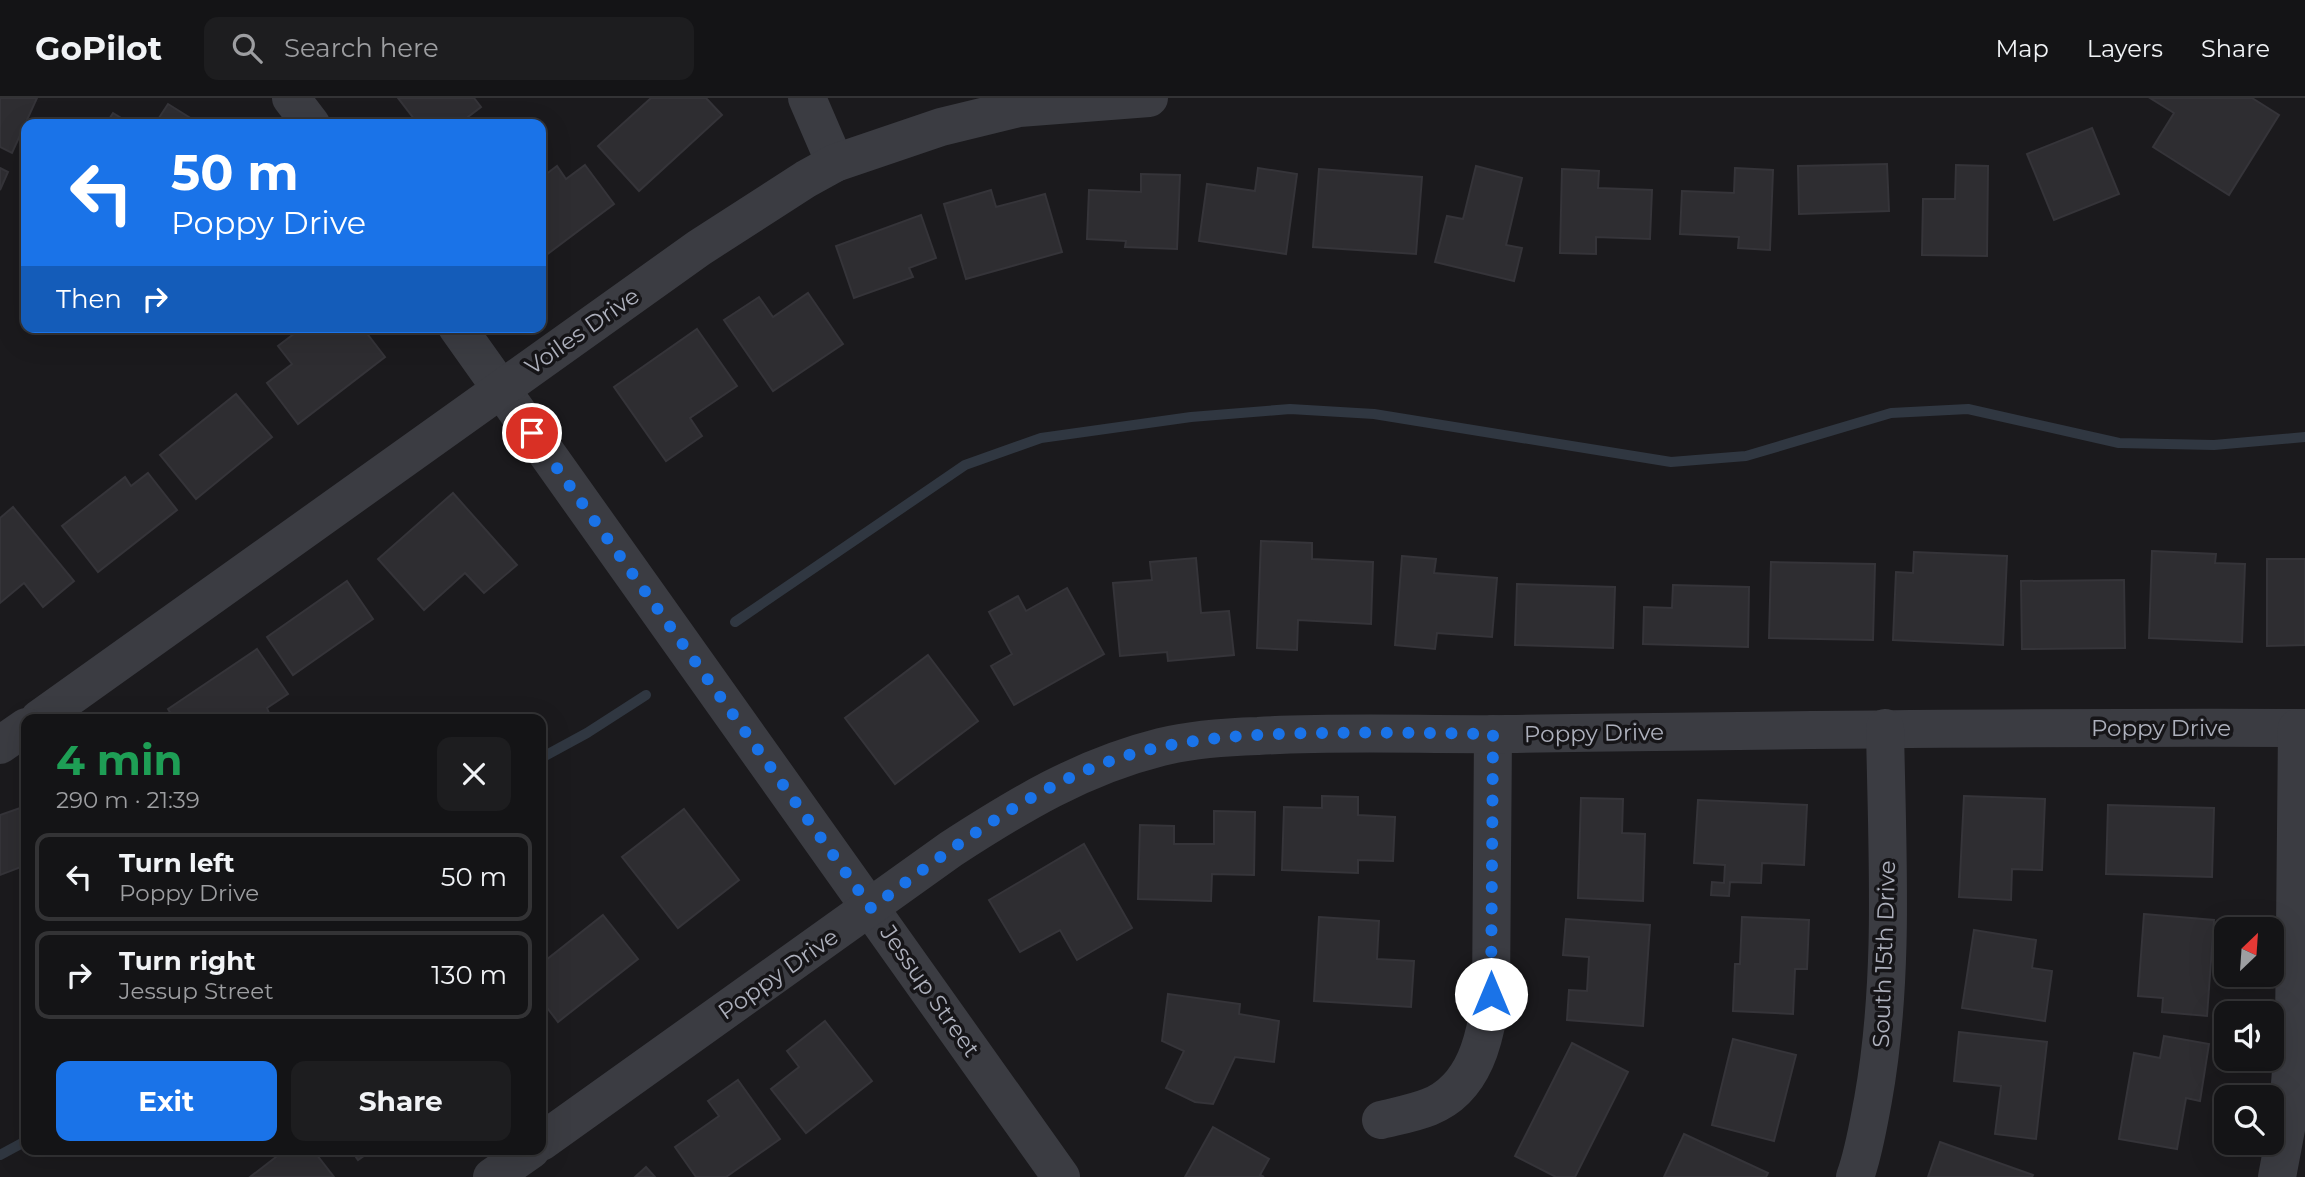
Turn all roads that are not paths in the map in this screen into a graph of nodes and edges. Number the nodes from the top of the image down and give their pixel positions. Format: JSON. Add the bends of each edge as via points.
{"nodes":[{"id":1,"x":290,"y":98,"type":"edge"},
{"id":2,"x":807,"y":98,"type":"edge"},
{"id":3,"x":1149,"y":98,"type":"edge"},
{"id":4,"x":307,"y":119,"type":"edge"},
{"id":5,"x":835,"y":163,"type":"junction"},
{"id":6,"x":461,"y":333,"type":"edge"},
{"id":7,"x":501,"y":390,"type":"junction"},
{"id":8,"x":46,"y":714,"type":"edge"},
{"id":9,"x":1885,"y":728,"type":"junction"},
{"id":10,"x":2301,"y":728,"type":"edge"},
{"id":11,"x":21,"y":730,"type":"edge"},
{"id":12,"x":1493,"y":734,"type":"junction"},
{"id":13,"x":0,"y":745,"type":"edge"},
{"id":14,"x":871,"y":908,"type":"junction"},
{"id":15,"x":1381,"y":1120,"type":"dead end"},
{"id":16,"x":546,"y":1139,"type":"edge"},
{"id":17,"x":524,"y":1155,"type":"edge"},
{"id":18,"x":492,"y":1177,"type":"edge"},
{"id":19,"x":1061,"y":1177,"type":"edge"},
{"id":20,"x":1855,"y":1177,"type":"edge"},
{"id":21,"x":2277,"y":1177,"type":"edge"}],
"edges":[{"from":1,"to":4,"type":"street"},
{"from":2,"to":5,"type":"street"},
{"from":3,"to":5,"type":"street","name":"Voiles Drive","via":[[1019,108],[941,127]]},
{"from":5,"to":7,"type":"street","name":"Voiles Drive","via":[[699,248]]},
{"from":6,"to":7,"type":"street","name":"Jessup Street"},
{"from":7,"to":8,"type":"street","name":"Voiles Drive"},
{"from":7,"to":14,"type":"street","name":"Jessup Street"},
{"from":9,"to":10,"type":"street","name":"Poppy Drive"},
{"from":9,"to":12,"type":"street","name":"Poppy Drive"},
{"from":9,"to":20,"type":"street","name":"South 15th Drive","via":[[1888,956],[1881,1054]]},
{"from":10,"to":21,"type":"street","via":[[2294,1030],[2287,1124]]},
{"from":11,"to":13,"type":"street"},
{"from":12,"to":14,"type":"street","name":"Poppy Drive","via":[[1292,734],[1198,739],[1161,747],[1101,765],[1019,805]]},
{"from":12,"to":15,"type":"street","via":[[1491,994],[1486,1033],[1476,1059],[1452,1093],[1430,1107]]},
{"from":14,"to":16,"type":"street","name":"Poppy Drive"},
{"from":14,"to":19,"type":"street","name":"Jessup Street"},
{"from":17,"to":18,"type":"street"}]}
